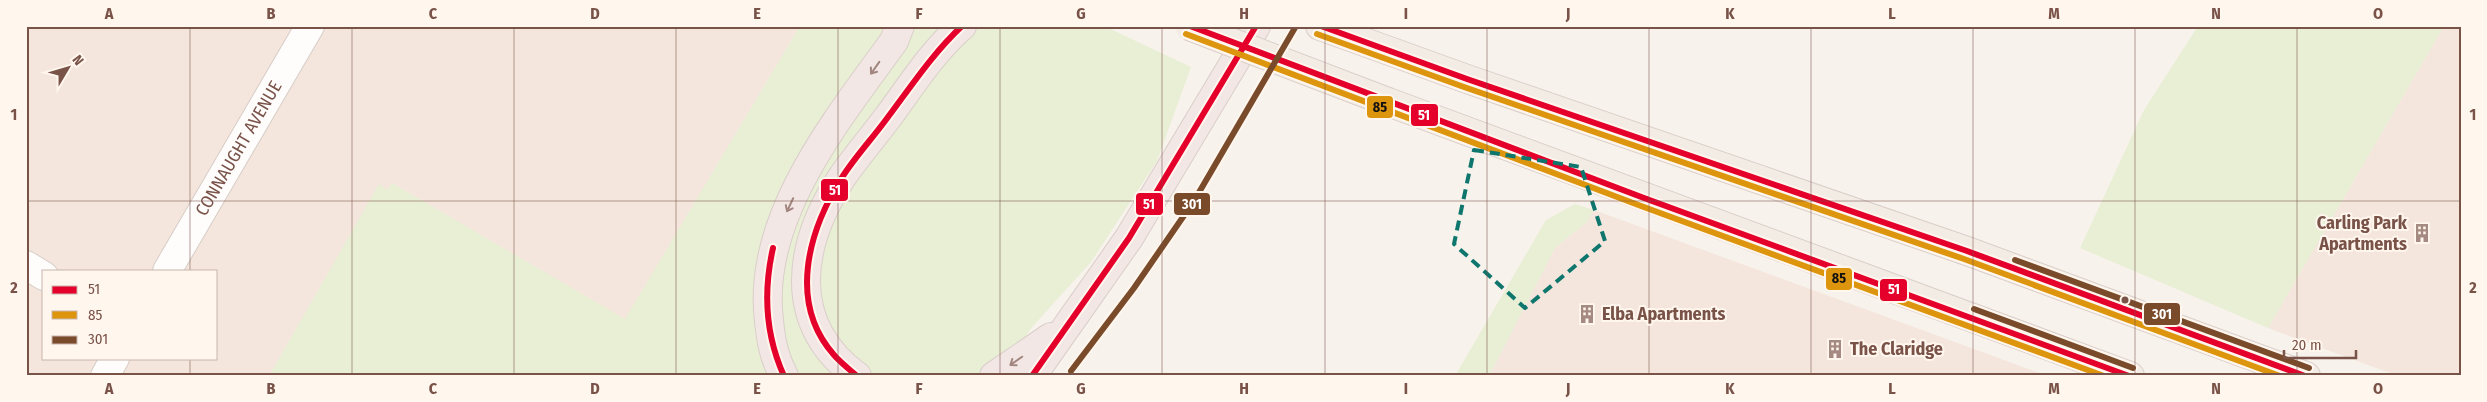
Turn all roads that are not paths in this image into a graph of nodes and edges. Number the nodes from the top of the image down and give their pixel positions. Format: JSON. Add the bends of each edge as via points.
{"nodes":[{"id":1,"x":310,"y":26,"type":"edge"},
{"id":2,"x":900,"y":26,"type":"edge"},
{"id":3,"x":962,"y":26,"type":"edge"},
{"id":4,"x":1189,"y":26,"type":"edge"},
{"id":5,"x":1256,"y":26,"type":"edge"},
{"id":6,"x":1320,"y":26,"type":"edge"},
{"id":7,"x":26,"y":266,"type":"edge"},
{"id":8,"x":168,"y":270,"type":"edge"},
{"id":9,"x":42,"y":275,"type":"edge"},
{"id":10,"x":1067,"y":326,"type":"junction"},
{"id":11,"x":114,"y":360,"type":"edge"},
{"id":12,"x":105,"y":376,"type":"edge"},
{"id":13,"x":784,"y":376,"type":"edge"},
{"id":14,"x":857,"y":376,"type":"edge"},
{"id":15,"x":994,"y":376,"type":"edge"},
{"id":16,"x":1032,"y":376,"type":"edge"},
{"id":17,"x":2130,"y":376,"type":"edge"},
{"id":18,"x":2306,"y":376,"type":"edge"}],
"edges":[{"from":1,"to":8,"type":"street","name":"CONNAUGHT AVENUE"},
{"from":2,"to":13,"type":"highway","one_way":true,"via":[[894,40],[815,155],[775,243],[766,286],[767,312],[775,356]]},
{"from":3,"to":14,"type":"highway","via":[[937,51],[842,177],[812,238],[805,278],[806,299],[813,322],[821,338]]},
{"from":4,"to":17,"type":"main road","bridge":true},
{"from":5,"to":10,"type":"highway","via":[[1130,238]]},
{"from":6,"to":18,"type":"main road","via":[[1968,251]]},
{"from":7,"to":9,"type":"street"},
{"from":10,"to":15,"type":"highway","one_way":true},
{"from":10,"to":16,"type":"highway"},
{"from":11,"to":12,"type":"street"}]}
